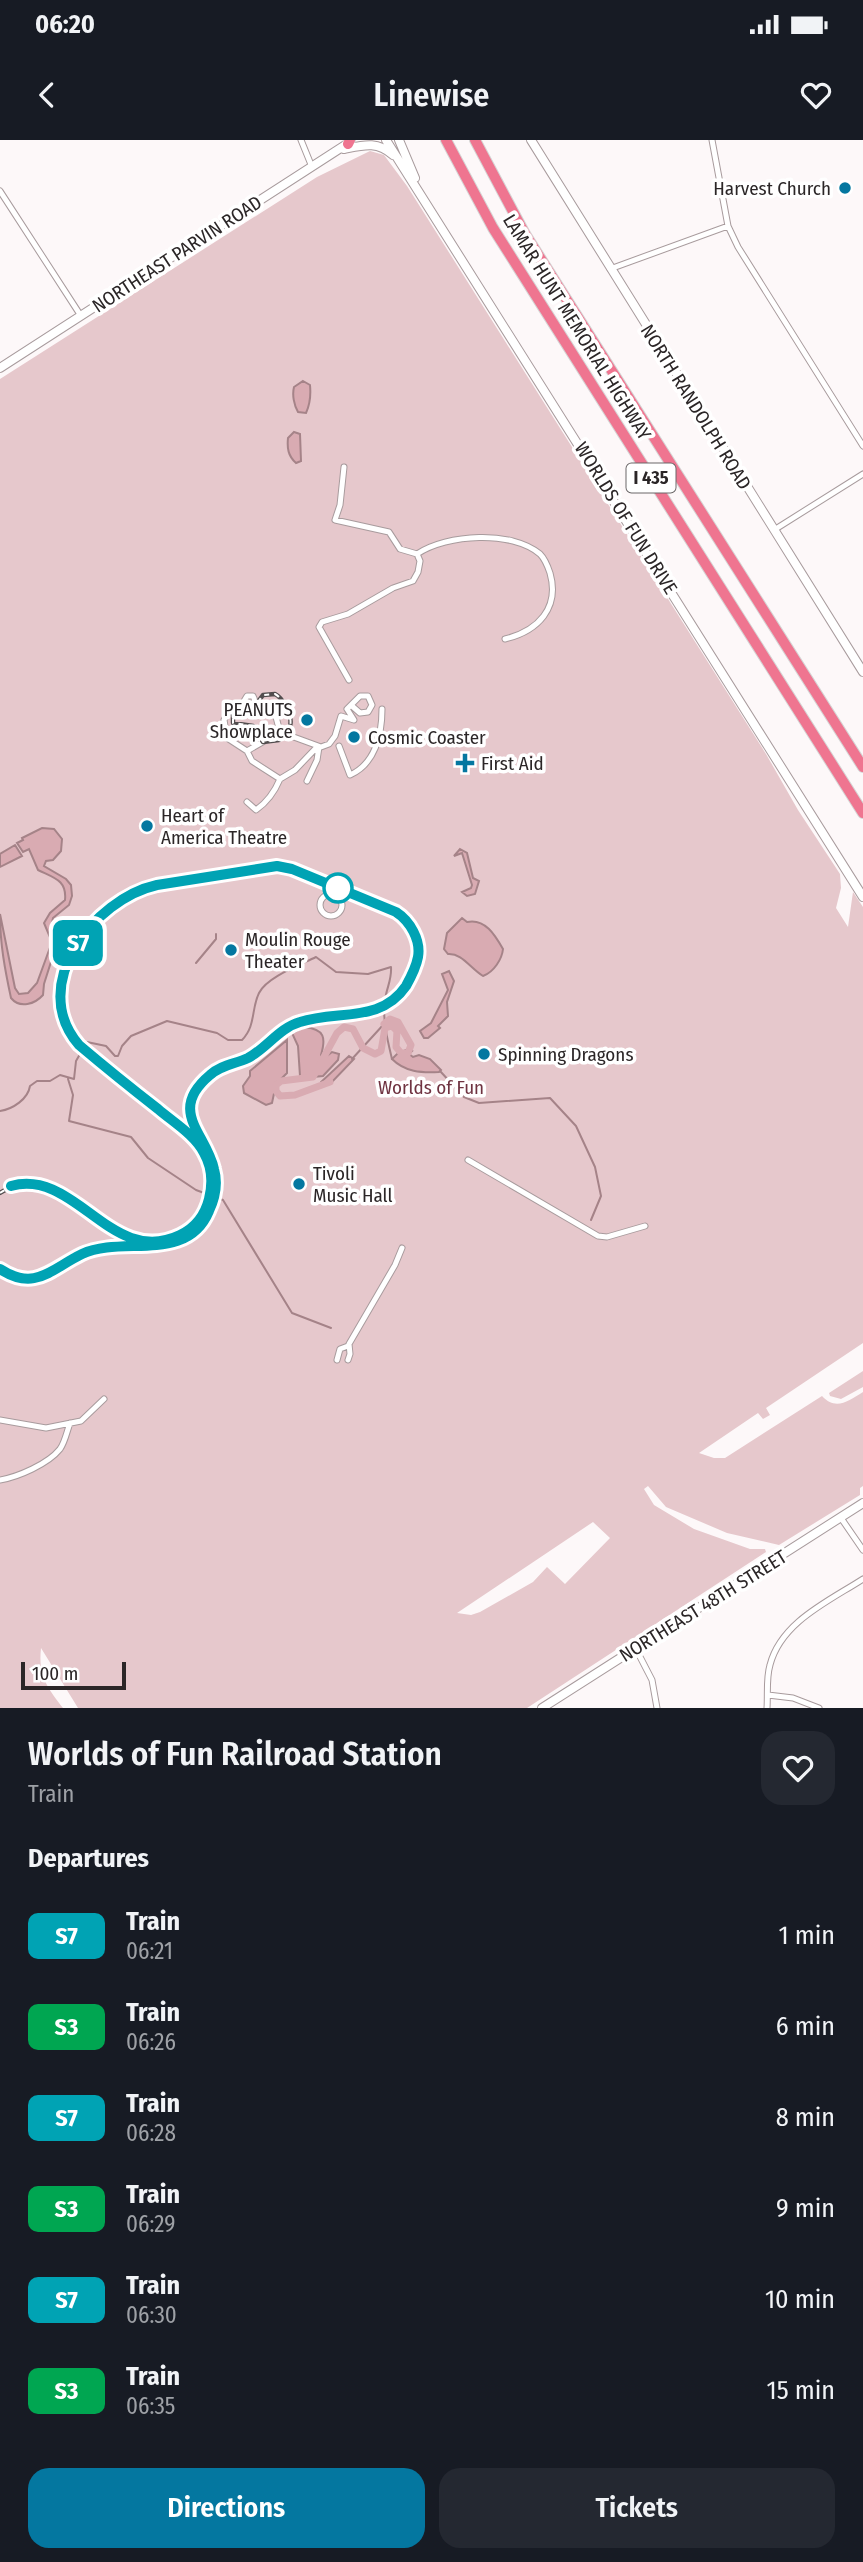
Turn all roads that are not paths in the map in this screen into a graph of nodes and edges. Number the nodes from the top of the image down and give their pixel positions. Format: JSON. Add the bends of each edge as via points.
{"nodes":[{"id":1,"x":301,"y":140,"type":"edge"},
{"id":2,"x":386,"y":140,"type":"edge"},
{"id":3,"x":399,"y":140,"type":"edge"},
{"id":4,"x":446,"y":140,"type":"edge"},
{"id":5,"x":475,"y":140,"type":"edge"},
{"id":6,"x":531,"y":140,"type":"edge"},
{"id":7,"x":712,"y":140,"type":"edge"},
{"id":8,"x":350,"y":141,"type":"edge"},
{"id":9,"x":337,"y":151,"type":"junction"},
{"id":10,"x":397,"y":158,"type":"junction"},
{"id":11,"x":312,"y":167,"type":"junction"},
{"id":12,"x":418,"y":188,"type":"junction"},
{"id":13,"x":0,"y":191,"type":"edge"},
{"id":14,"x":728,"y":226,"type":"junction"},
{"id":15,"x":610,"y":269,"type":"junction"},
{"id":16,"x":81,"y":316,"type":"junction"},
{"id":17,"x":0,"y":368,"type":"edge"},
{"id":18,"x":863,"y":446,"type":"edge"},
{"id":19,"x":344,"y":467,"type":"dead end"},
{"id":20,"x":863,"y":474,"type":"edge"},
{"id":21,"x":774,"y":530,"type":"junction"},
{"id":22,"x":417,"y":554,"type":"junction"},
{"id":23,"x":505,"y":639,"type":"dead end"},
{"id":24,"x":863,"y":672,"type":"edge"},
{"id":25,"x":349,"y":680,"type":"dead end"},
{"id":26,"x":254,"y":706,"type":"junction"},
{"id":27,"x":239,"y":709,"type":"junction"},
{"id":28,"x":382,"y":709,"type":"dead end"},
{"id":29,"x":345,"y":711,"type":"dead end"},
{"id":30,"x":280,"y":732,"type":"junction"},
{"id":31,"x":335,"y":736,"type":"junction"},
{"id":32,"x":329,"y":744,"type":"junction"},
{"id":33,"x":339,"y":746,"type":"junction"},
{"id":34,"x":318,"y":747,"type":"junction"},
{"id":35,"x":247,"y":751,"type":"junction"},
{"id":36,"x":863,"y":767,"type":"edge"},
{"id":37,"x":280,"y":779,"type":"junction"},
{"id":38,"x":307,"y":781,"type":"dead end"},
{"id":39,"x":247,"y":802,"type":"dead end"},
{"id":40,"x":863,"y":813,"type":"edge"},
{"id":41,"x":863,"y":897,"type":"edge"},
{"id":42,"x":343,"y":905,"type":"joint"},
{"id":43,"x":468,"y":1160,"type":"dead end"},
{"id":44,"x":645,"y":1226,"type":"dead end"},
{"id":45,"x":402,"y":1248,"type":"dead end"},
{"id":46,"x":348,"y":1346,"type":"junction"},
{"id":47,"x":337,"y":1360,"type":"dead end"},
{"id":48,"x":348,"y":1360,"type":"dead end"},
{"id":49,"x":104,"y":1399,"type":"dead end"},
{"id":50,"x":0,"y":1420,"type":"edge"},
{"id":51,"x":70,"y":1423,"type":"junction"},
{"id":52,"x":0,"y":1479,"type":"edge"},
{"id":53,"x":863,"y":1503,"type":"edge"},
{"id":54,"x":841,"y":1518,"type":"junction"},
{"id":55,"x":863,"y":1550,"type":"edge"},
{"id":56,"x":863,"y":1579,"type":"edge"},
{"id":57,"x":636,"y":1649,"type":"junction"},
{"id":58,"x":768,"y":1695,"type":"junction"},
{"id":59,"x":542,"y":1708,"type":"edge"},
{"id":60,"x":657,"y":1708,"type":"edge"},
{"id":61,"x":767,"y":1708,"type":"edge"},
{"id":62,"x":818,"y":1708,"type":"edge"}],
"edges":[{"from":1,"to":11,"type":"street"},
{"from":2,"to":10,"type":"main road","name":"WORLDS OF FUN DRIVE"},
{"from":3,"to":12,"type":"main road"},
{"from":4,"to":40,"type":"highway","name":"LAMAR HUNT MEMORIAL HIGHWAY","number":"I 435","via":[[493,228]]},
{"from":5,"to":36,"type":"highway","name":"LAMAR HUNT MEMORIAL HIGHWAY","number":"I 435","via":[[525,234]]},
{"from":6,"to":15,"type":"main road","name":"NORTH RANDOLPH ROAD"},
{"from":7,"to":14,"type":"street"},
{"from":8,"to":9,"type":"main road","name":"NORTHEAST PARVIN ROAD"},
{"from":9,"to":10,"type":"main road","via":[[370,144]]},
{"from":9,"to":11,"type":"main road","name":"NORTHEAST PARVIN ROAD"},
{"from":10,"to":12,"type":"main road","name":"WORLDS OF FUN DRIVE"},
{"from":11,"to":16,"type":"main road","name":"NORTHEAST PARVIN ROAD"},
{"from":12,"to":41,"type":"main road","name":"WORLDS OF FUN DRIVE"},
{"from":13,"to":16,"type":"street"},
{"from":14,"to":15,"type":"street"},
{"from":14,"to":18,"type":"street"},
{"from":15,"to":21,"type":"main road","name":"NORTH RANDOLPH ROAD"},
{"from":16,"to":17,"type":"main road","name":"NORTHEAST PARVIN ROAD"},
{"from":19,"to":22,"type":"street","via":[[335,520],[389,532],[400,549]]},
{"from":20,"to":21,"type":"street"},
{"from":21,"to":24,"type":"main road","name":"NORTH RANDOLPH ROAD"},
{"from":22,"to":23,"type":"street","via":[[442,543],[489,537],[541,555],[553,586],[546,614],[528,632]]},
{"from":22,"to":25,"type":"street","via":[[420,561],[413,581],[322,622],[319,628]]},
{"from":26,"to":27,"type":"street","via":[[248,711]]},
{"from":26,"to":27,"type":"street","via":[[244,701]]},
{"from":26,"to":30,"type":"street","via":[[276,717]]},
{"from":27,"to":35,"type":"street","via":[[229,711],[224,720],[228,738]]},
{"from":28,"to":33,"type":"street","via":[[376,750],[355,774],[350,775]]},
{"from":29,"to":31,"type":"street"},
{"from":30,"to":34,"type":"street"},
{"from":30,"to":35,"type":"street"},
{"from":31,"to":32,"type":"street"},
{"from":31,"to":33,"type":"street"},
{"from":32,"to":33,"type":"street"},
{"from":32,"to":34,"type":"street"},
{"from":34,"to":37,"type":"street"},
{"from":34,"to":38,"type":"street"},
{"from":35,"to":37,"type":"street","via":[[252,761]]},
{"from":37,"to":39,"type":"street","via":[[259,809]]},
{"from":42,"to":42,"type":"street","via":[[331,916],[320,905],[331,893],[342,898]]},
{"from":43,"to":44,"type":"street","via":[[598,1236]]},
{"from":45,"to":46,"type":"street"},
{"from":46,"to":47,"type":"street","via":[[340,1349]]},
{"from":46,"to":48,"type":"street"},
{"from":49,"to":51,"type":"street","via":[[80,1421]]},
{"from":50,"to":51,"type":"street","via":[[46,1428]]},
{"from":51,"to":52,"type":"street","via":[[59,1451]]},
{"from":53,"to":54,"type":"main road","name":"NORTHEAST 48TH STREET"},
{"from":54,"to":55,"type":"street"},
{"from":54,"to":57,"type":"main road","name":"NORTHEAST 48TH STREET"},
{"from":56,"to":58,"type":"street","via":[[793,1625],[769,1665]]},
{"from":57,"to":59,"type":"main road","name":"NORTHEAST 48TH STREET"},
{"from":57,"to":60,"type":"street","via":[[652,1680]]},
{"from":58,"to":61,"type":"street"},
{"from":58,"to":62,"type":"street"}]}
